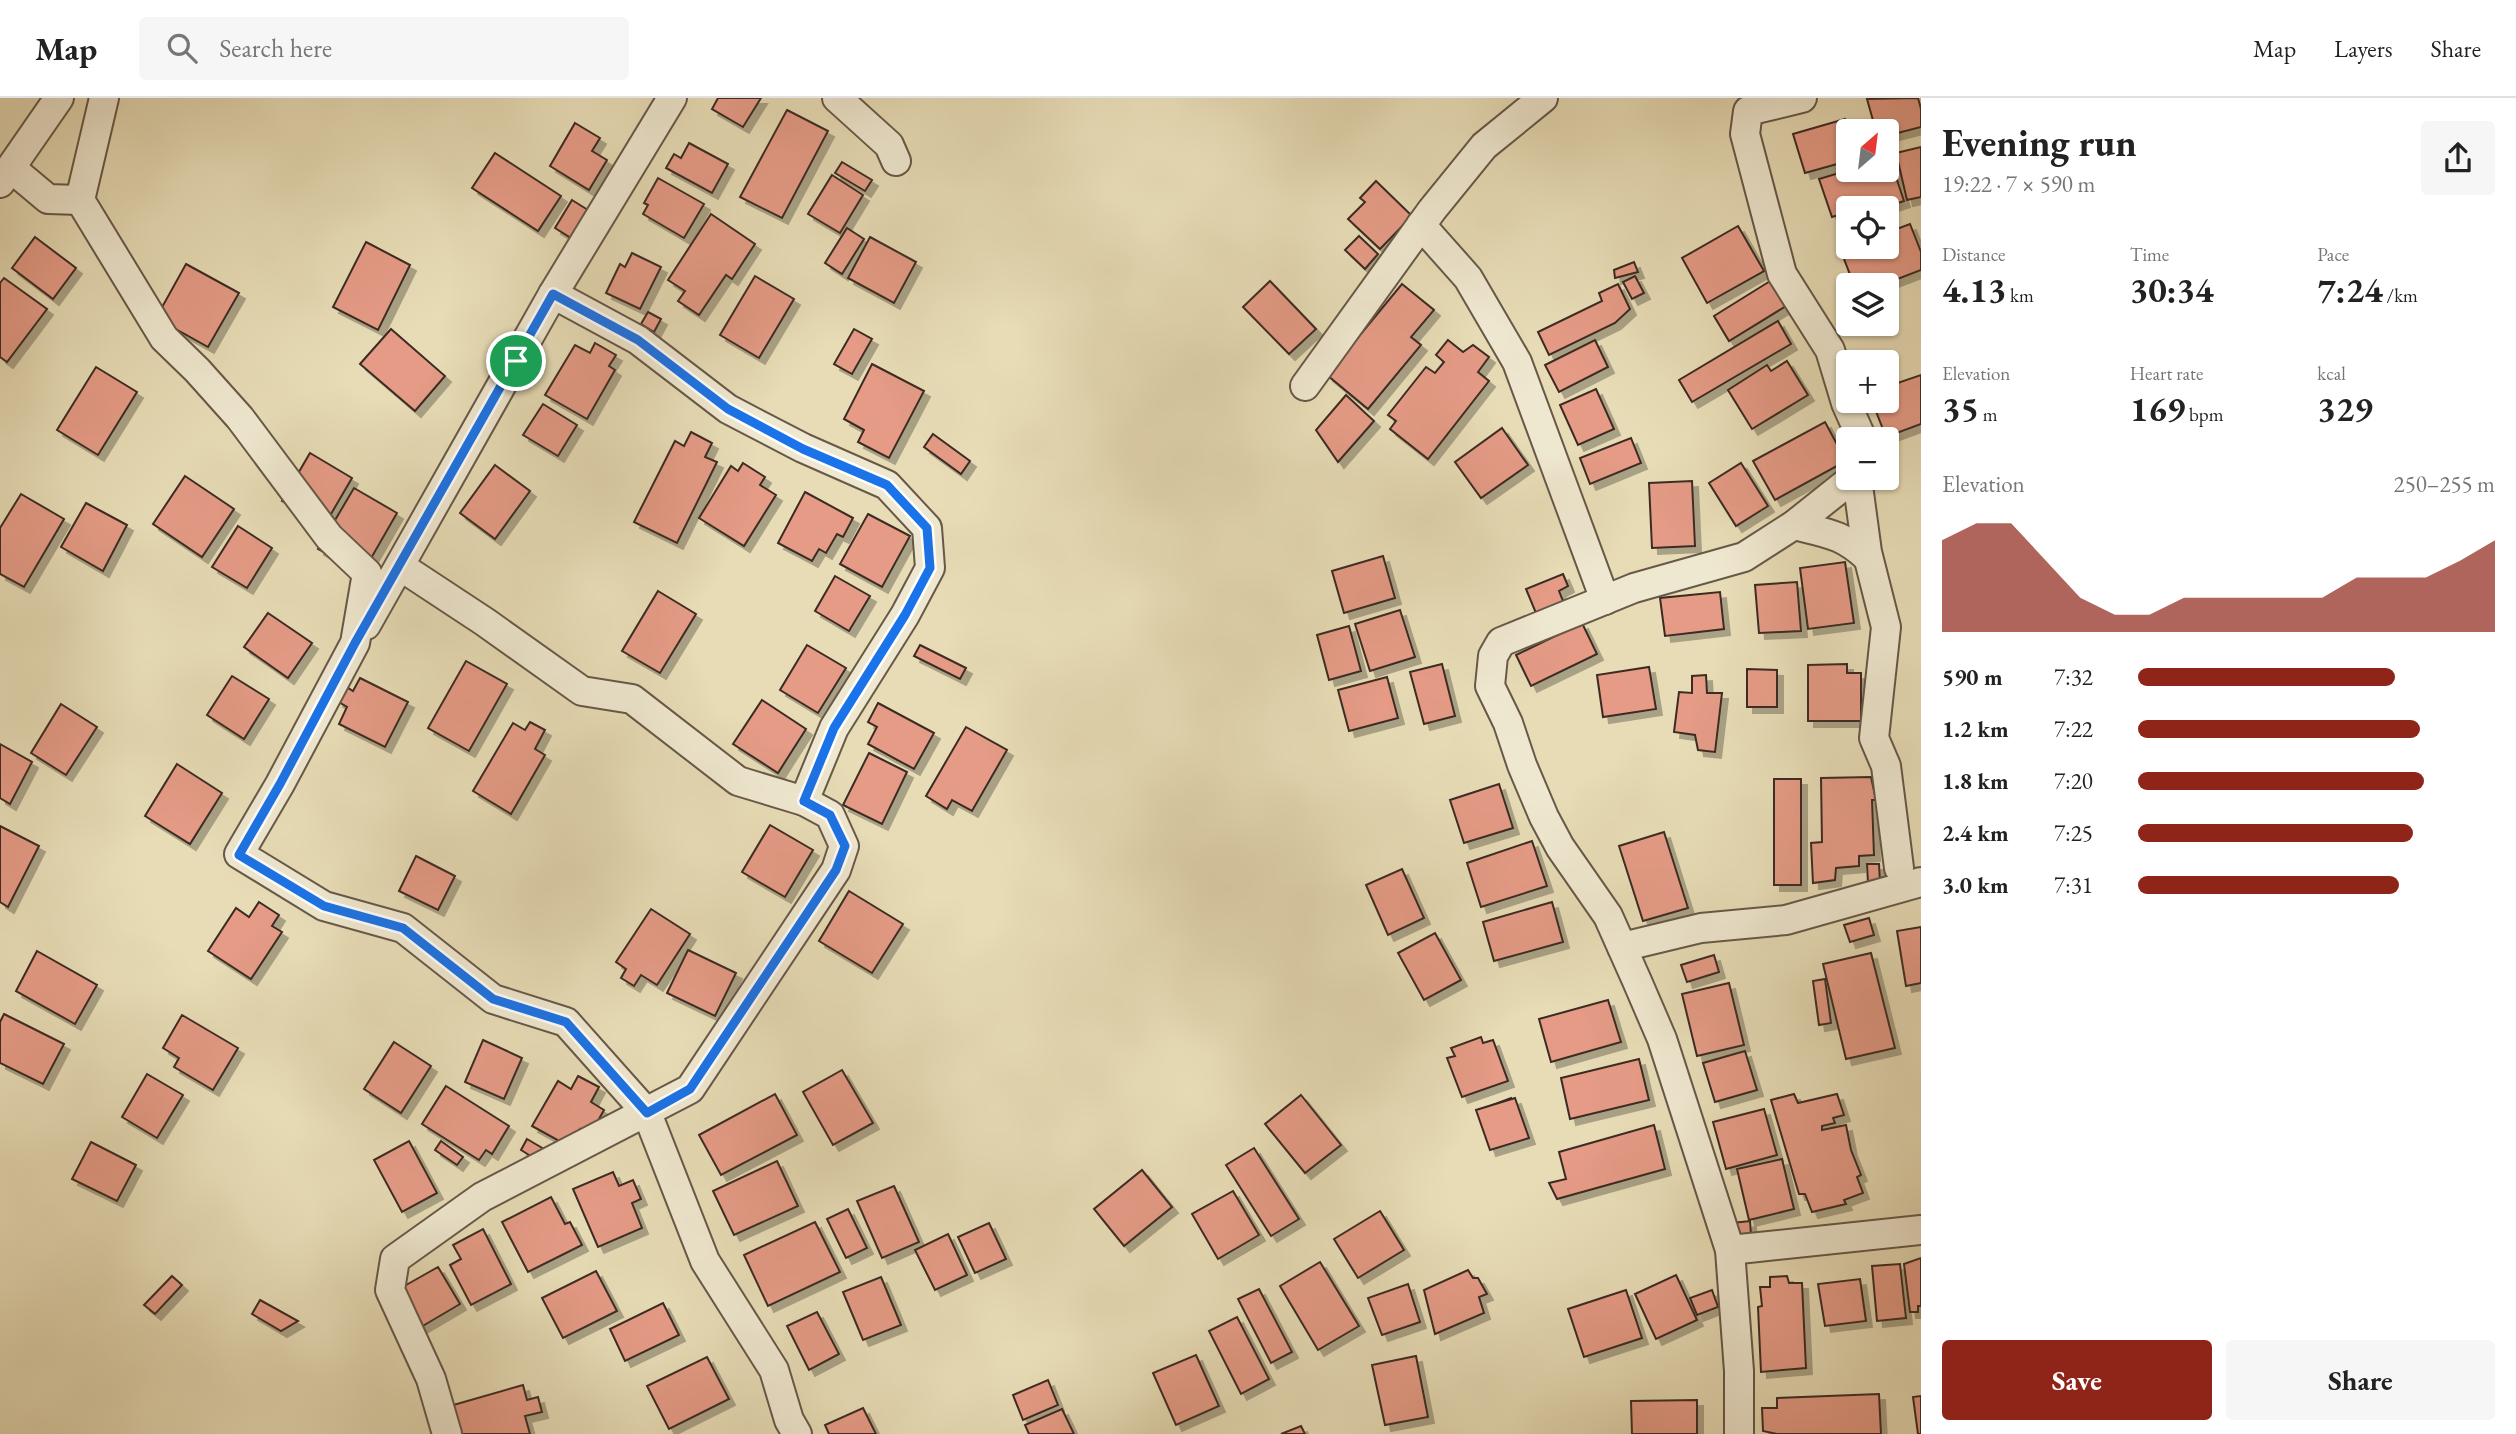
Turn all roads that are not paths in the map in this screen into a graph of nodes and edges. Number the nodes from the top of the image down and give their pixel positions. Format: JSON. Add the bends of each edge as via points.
{"nodes":[{"id":1,"x":59,"y":98,"type":"edge"},
{"id":2,"x":104,"y":98,"type":"edge"},
{"id":3,"x":672,"y":98,"type":"edge"},
{"id":4,"x":837,"y":98,"type":"edge"},
{"id":5,"x":1543,"y":98,"type":"edge"},
{"id":6,"x":1802,"y":98,"type":"edge"},
{"id":7,"x":1741,"y":105,"type":"edge"},
{"id":8,"x":896,"y":161,"type":"dead end"},
{"id":9,"x":6,"y":176,"type":"edge"},
{"id":10,"x":80,"y":200,"type":"junction"},
{"id":11,"x":1421,"y":225,"type":"junction"},
{"id":12,"x":553,"y":294,"type":"junction"},
{"id":13,"x":1305,"y":386,"type":"dead end"},
{"id":14,"x":1857,"y":427,"type":"edge"},
{"id":15,"x":1839,"y":490,"type":"edge"},
{"id":16,"x":1857,"y":490,"type":"edge"},
{"id":17,"x":1794,"y":525,"type":"junction"},
{"id":18,"x":1868,"y":558,"type":"junction"},
{"id":19,"x":400,"y":566,"type":"junction"},
{"id":20,"x":1605,"y":600,"type":"junction"},
{"id":21,"x":355,"y":643,"type":"junction"},
{"id":22,"x":804,"y":801,"type":"junction"},
{"id":23,"x":1910,"y":875,"type":"edge"},
{"id":24,"x":1622,"y":947,"type":"junction"},
{"id":25,"x":647,"y":1113,"type":"junction"},
{"id":26,"x":1921,"y":1230,"type":"edge"},
{"id":27,"x":1730,"y":1250,"type":"junction"},
{"id":28,"x":447,"y":1434,"type":"edge"},
{"id":29,"x":797,"y":1434,"type":"edge"},
{"id":30,"x":1739,"y":1434,"type":"edge"}],
"edges":[{"from":1,"to":9,"type":"street"},
{"from":2,"to":10,"type":"street"},
{"from":3,"to":12,"type":"street"},
{"from":4,"to":8,"type":"street","via":[[889,145]]},
{"from":5,"to":11,"type":"street","via":[[1484,146]]},
{"from":6,"to":7,"type":"street"},
{"from":7,"to":14,"type":"street","via":[[1782,274],[1830,350]]},
{"from":9,"to":10,"type":"street","via":[[47,199]]},
{"from":10,"to":21,"type":"street","via":[[164,338],[240,418],[329,537],[367,573]]},
{"from":11,"to":13,"type":"street"},
{"from":11,"to":20,"type":"street","via":[[1468,278],[1517,362]]},
{"from":12,"to":19,"type":"street"},
{"from":12,"to":22,"type":"street","via":[[638,340],[728,409],[803,449],[887,485],[927,528],[930,568],[834,728]]},
{"from":15,"to":17,"type":"street"},
{"from":16,"to":18,"type":"street"},
{"from":17,"to":18,"type":"street","via":[[1839,536]]},
{"from":17,"to":20,"type":"street","via":[[1745,557]]},
{"from":18,"to":23,"type":"street","via":[[1886,627],[1874,738],[1886,766]]},
{"from":19,"to":21,"type":"street"},
{"from":19,"to":22,"type":"street","via":[[582,691],[632,699],[738,782]]},
{"from":20,"to":24,"type":"street","via":[[1501,642],[1493,656],[1490,686],[1544,817],[1608,916]]},
{"from":21,"to":25,"type":"street","via":[[239,855],[324,906],[403,928],[493,999],[566,1022]]},
{"from":22,"to":25,"type":"street","via":[[830,815],[845,846],[836,870],[690,1089]]},
{"from":23,"to":24,"type":"street","via":[[1786,920],[1701,928]]},
{"from":24,"to":27,"type":"street","via":[[1661,1040]]},
{"from":25,"to":28,"type":"street","via":[[482,1197],[395,1259],[390,1290],[431,1379]]},
{"from":25,"to":29,"type":"street","via":[[705,1261],[774,1370]]},
{"from":26,"to":27,"type":"street"},
{"from":27,"to":30,"type":"street"}]}
